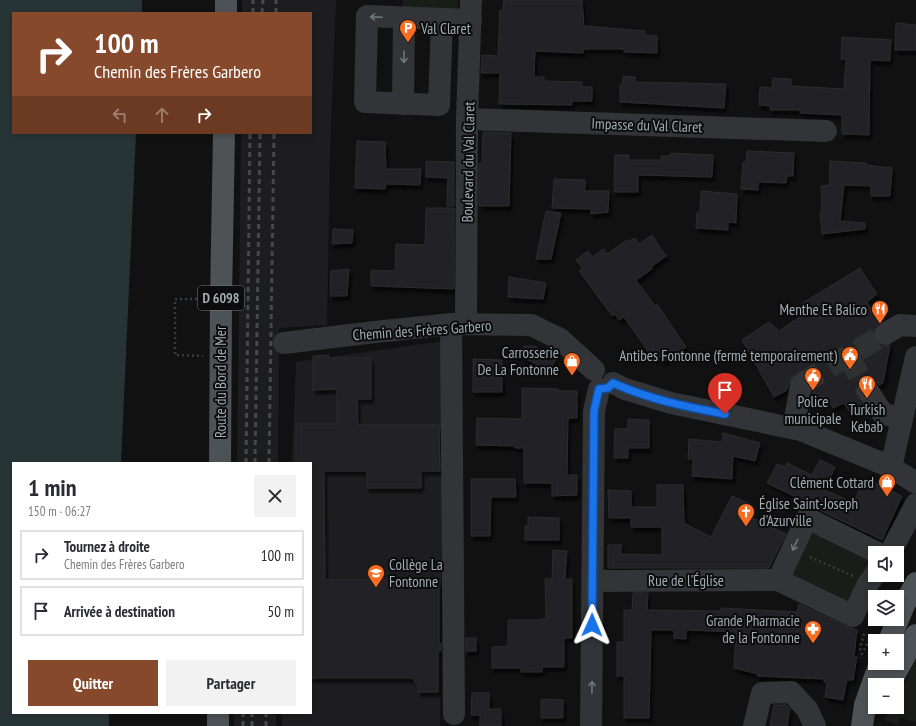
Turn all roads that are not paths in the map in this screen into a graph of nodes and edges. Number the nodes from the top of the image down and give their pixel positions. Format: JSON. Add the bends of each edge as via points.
{"nodes":[{"id":1,"x":226,"y":0,"type":"edge"},
{"id":2,"x":471,"y":10,"type":"edge"},
{"id":3,"x":226,"y":12,"type":"edge"},
{"id":4,"x":404,"y":18,"type":"junction"},
{"id":5,"x":442,"y":19,"type":"junction"},
{"id":6,"x":403,"y":104,"type":"junction"},
{"id":7,"x":467,"y":118,"type":"junction"},
{"id":8,"x":826,"y":131,"type":"dead end"},
{"id":9,"x":224,"y":134,"type":"edge"},
{"id":10,"x":459,"y":324,"type":"junction"},
{"id":11,"x":916,"y":326,"type":"edge"},
{"id":12,"x":885,"y":334,"type":"tunnel mouth"},
{"id":13,"x":284,"y":343,"type":"dead end"},
{"id":14,"x":916,"y":358,"type":"edge"},
{"id":15,"x":602,"y":381,"type":"junction"},
{"id":16,"x":801,"y":384,"type":"dead end"},
{"id":17,"x":868,"y":391,"type":"tunnel mouth"},
{"id":18,"x":902,"y":418,"type":"junction"},
{"id":19,"x":792,"y":428,"type":"junction"},
{"id":20,"x":220,"y":462,"type":"edge"},
{"id":21,"x":891,"y":467,"type":"junction"},
{"id":22,"x":916,"y":483,"type":"edge"},
{"id":23,"x":916,"y":504,"type":"edge"},
{"id":24,"x":894,"y":546,"type":"edge"},
{"id":25,"x":868,"y":548,"type":"edge"},
{"id":26,"x":778,"y":580,"type":"junction"},
{"id":27,"x":593,"y":581,"type":"junction"},
{"id":28,"x":870,"y":582,"type":"edge"},
{"id":29,"x":916,"y":583,"type":"edge"},
{"id":30,"x":884,"y":634,"type":"edge"},
{"id":31,"x":916,"y":635,"type":"edge"},
{"id":32,"x":878,"y":670,"type":"edge"},
{"id":33,"x":893,"y":678,"type":"edge"},
{"id":34,"x":218,"y":714,"type":"edge"},
{"id":35,"x":454,"y":714,"type":"dead end"},
{"id":36,"x":872,"y":714,"type":"edge"},
{"id":37,"x":218,"y":726,"type":"edge"},
{"id":38,"x":591,"y":726,"type":"edge"},
{"id":39,"x":754,"y":726,"type":"edge"},
{"id":40,"x":815,"y":726,"type":"edge"},
{"id":41,"x":862,"y":726,"type":"edge"},
{"id":42,"x":866,"y":726,"type":"edge"}],
"edges":[{"from":1,"to":3,"type":"main road"},
{"from":2,"to":5,"type":"street"},
{"from":2,"to":7,"type":"street","name":"Boulevard du Val Claret"},
{"from":4,"to":5,"type":"street"},
{"from":4,"to":6,"type":"street","one_way":true},
{"from":4,"to":6,"type":"street","one_way":true,"via":[[367,16],[365,102]]},
{"from":5,"to":6,"type":"street","via":[[439,105]]},
{"from":7,"to":8,"type":"street","name":"Impasse du Val Claret"},
{"from":7,"to":10,"type":"street","name":"Boulevard du Val Claret"},
{"from":9,"to":20,"type":"main road","name":"Route du Bord de Mer","number":"D 6098"},
{"from":10,"to":13,"type":"street","name":"Chemin des Frères Garbero"},
{"from":10,"to":15,"type":"street","name":"Chemin des Frères Garbero","via":[[531,325],[560,339]]},
{"from":10,"to":35,"type":"street","name":"Boulevard du Val Claret"},
{"from":11,"to":12,"type":"street","via":[[900,325]]},
{"from":14,"to":18,"type":"street"},
{"from":15,"to":19,"type":"street","name":"Chemin des Frères Garbero","via":[[671,403]]},
{"from":15,"to":27,"type":"street","via":[[594,411]]},
{"from":16,"to":19,"type":"street"},
{"from":17,"to":18,"type":"street","via":[[883,414]]},
{"from":18,"to":21,"type":"street"},
{"from":19,"to":21,"type":"street","name":"Chemin des Frères Garbero"},
{"from":21,"to":22,"type":"street","name":"Chemin des Frères Garbero"},
{"from":23,"to":24,"type":"street"},
{"from":25,"to":26,"type":"street","one_way":true,"via":[[807,518]]},
{"from":26,"to":27,"type":"street","name":"Rue de l'Église"},
{"from":26,"to":28,"type":"street","via":[[853,616]]},
{"from":38,"to":27,"type":"street","one_way":true},
{"from":29,"to":30,"type":"main road"},
{"from":31,"to":33,"type":"main road"},
{"from":32,"to":41,"type":"main road","via":[[865,705]]},
{"from":34,"to":37,"type":"main road"},
{"from":36,"to":42,"type":"main road"},
{"from":39,"to":40,"type":"street","via":[[762,693],[791,692],[807,709]]}]}
